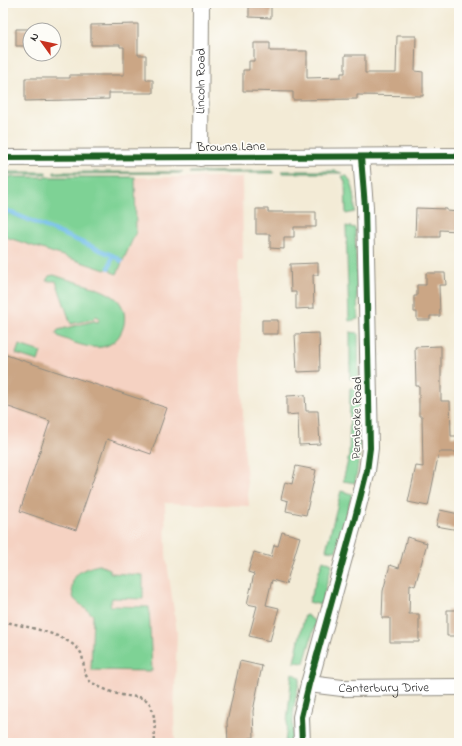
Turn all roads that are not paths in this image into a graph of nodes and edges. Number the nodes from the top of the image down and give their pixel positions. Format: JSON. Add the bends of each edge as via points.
{"nodes":[{"id":1,"x":201,"y":3,"type":"edge"},
{"id":2,"x":459,"y":156,"type":"edge"},
{"id":3,"x":361,"y":157,"type":"junction"},
{"id":4,"x":3,"y":158,"type":"edge"},
{"id":5,"x":200,"y":158,"type":"junction"},
{"id":6,"x":308,"y":684,"type":"junction"},
{"id":7,"x":459,"y":687,"type":"edge"},
{"id":8,"x":302,"y":743,"type":"edge"}],
"edges":[{"from":1,"to":5,"type":"street","name":"Lincoln Road"},
{"from":2,"to":3,"type":"street","name":"Browns Lane"},
{"from":3,"to":5,"type":"street","name":"Browns Lane"},
{"from":3,"to":6,"type":"street","name":"Pembroke Road","via":[[370,448],[355,518]]},
{"from":4,"to":5,"type":"street","name":"Browns Lane"},
{"from":6,"to":7,"type":"street","name":"Canterbury Drive","via":[[342,688]]},
{"from":6,"to":8,"type":"street","name":"Pembroke Road","via":[[301,717]]}]}
